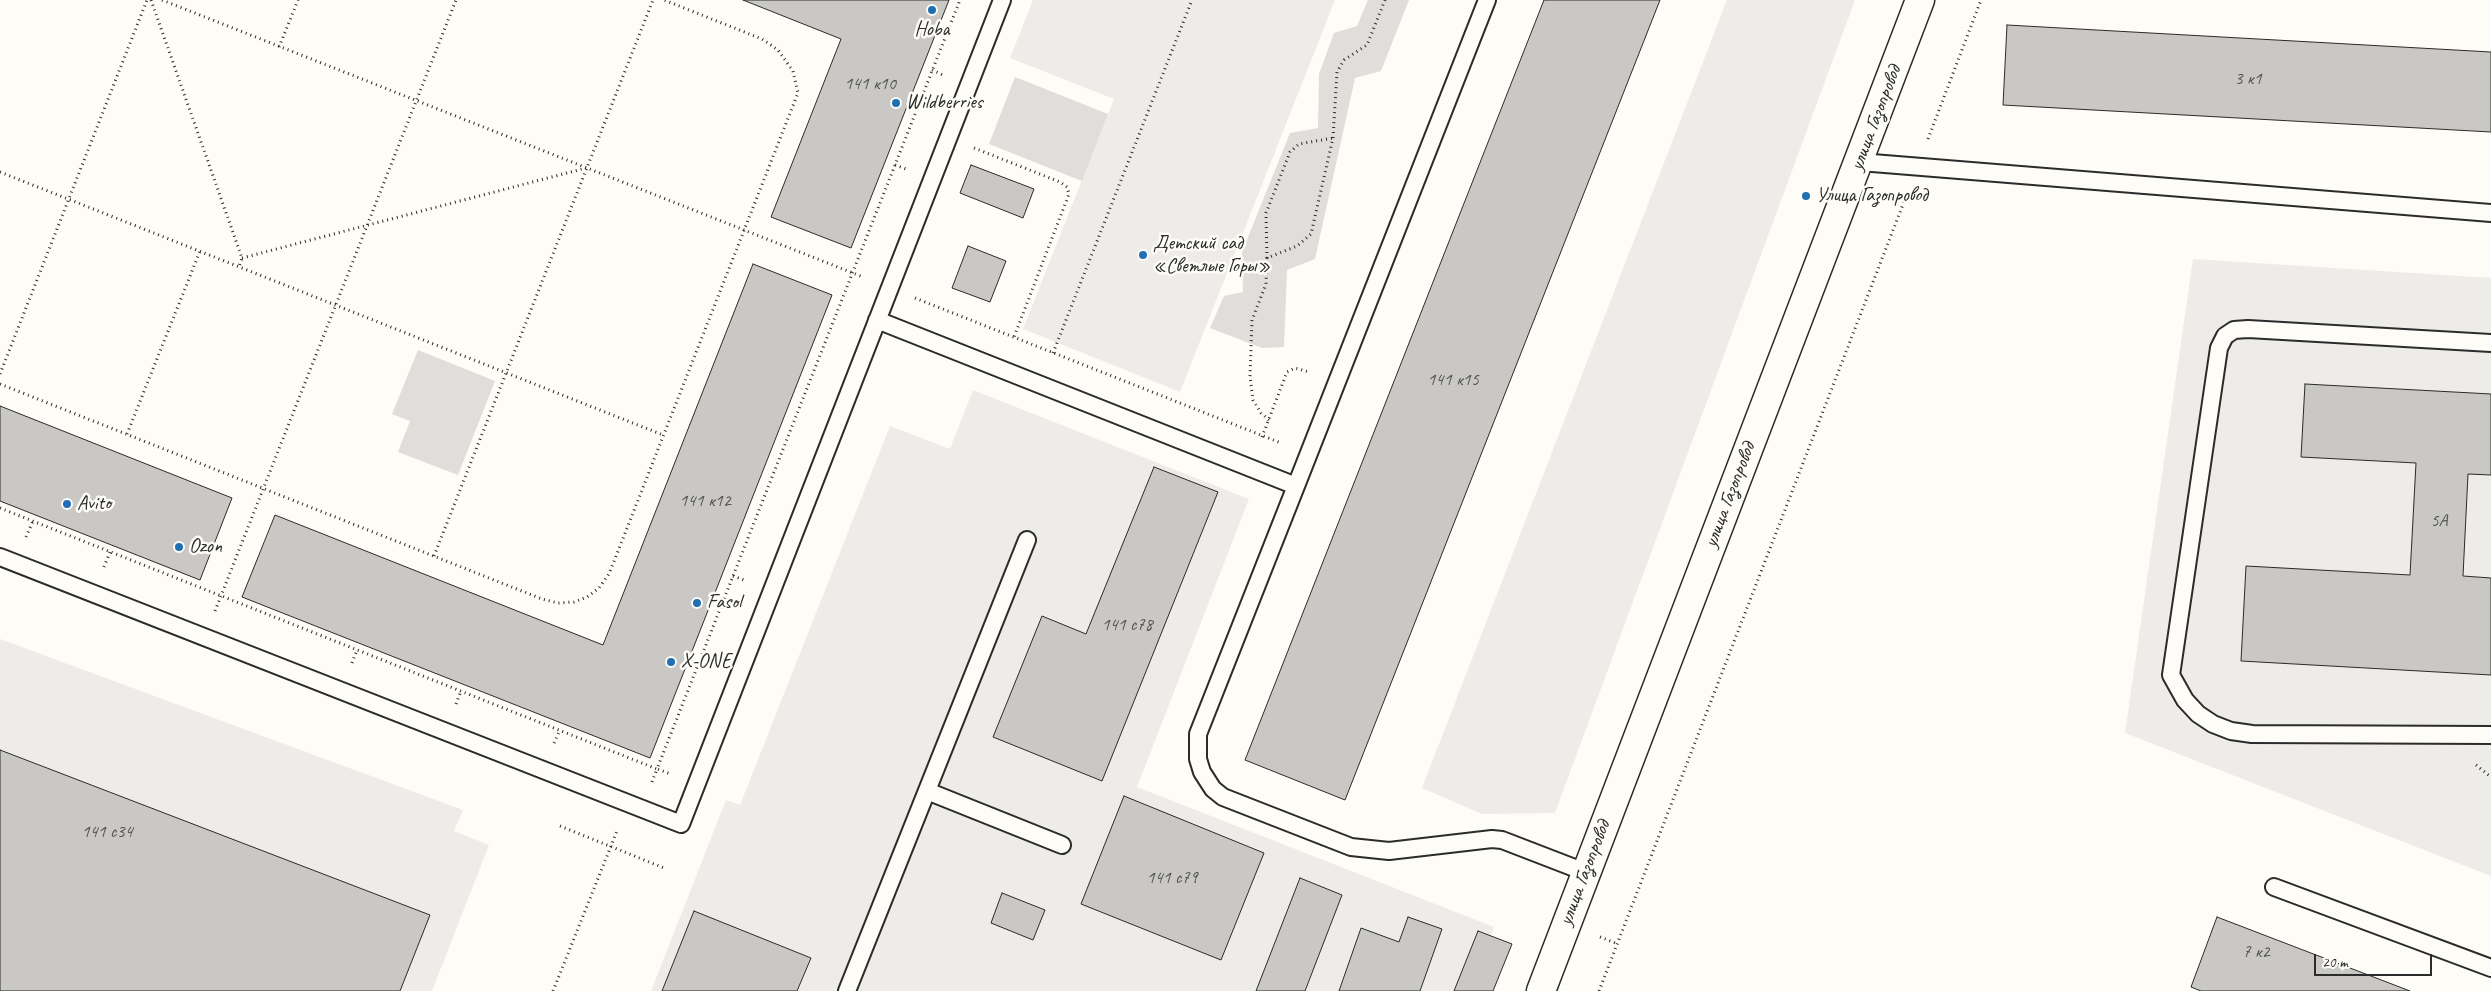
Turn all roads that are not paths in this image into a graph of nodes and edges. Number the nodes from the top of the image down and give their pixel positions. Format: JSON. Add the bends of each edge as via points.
{"nodes":[{"id":1,"x":1002,"y":0,"type":"edge"},
{"id":2,"x":1487,"y":0,"type":"edge"},
{"id":3,"x":1920,"y":0,"type":"edge"},
{"id":4,"x":1860,"y":162,"type":"junction"},
{"id":5,"x":2491,"y":213,"type":"edge"},
{"id":6,"x":877,"y":320,"type":"junction"},
{"id":7,"x":2491,"y":343,"type":"edge"},
{"id":8,"x":1296,"y":486,"type":"junction"},
{"id":9,"x":1027,"y":540,"type":"dead end"},
{"id":10,"x":0,"y":557,"type":"edge"},
{"id":11,"x":2491,"y":735,"type":"edge"},
{"id":12,"x":927,"y":791,"type":"junction"},
{"id":13,"x":1062,"y":845,"type":"dead end"},
{"id":14,"x":1586,"y":872,"type":"junction"},
{"id":15,"x":2274,"y":888,"type":"dead end"},
{"id":16,"x":2491,"y":968,"type":"edge"},
{"id":17,"x":846,"y":991,"type":"edge"},
{"id":18,"x":1541,"y":991,"type":"edge"}],
"edges":[{"from":1,"to":6,"type":"lane"},
{"from":2,"to":8,"type":"lane"},
{"from":3,"to":4,"type":"street","name":"улица Газопровод"},
{"from":4,"to":5,"type":"lane"},
{"from":4,"to":14,"type":"street","name":"улица Газопровод"},
{"from":6,"to":8,"type":"lane"},
{"from":6,"to":10,"type":"lane","via":[[681,824]]},
{"from":7,"to":11,"type":"lane","via":[[2248,329],[2234,330],[2225,336],[2219,348],[2171,675],[2185,700],[2198,714],[2231,731],[2252,734]]},
{"from":8,"to":14,"type":"lane","via":[[1198,734],[1198,760],[1207,782],[1223,797],[1351,847],[1389,851],[1502,840]]},
{"from":9,"to":12,"type":"lane"},
{"from":12,"to":13,"type":"lane"},
{"from":12,"to":17,"type":"lane"},
{"from":14,"to":18,"type":"street","name":"улица Газопровод"},
{"from":15,"to":16,"type":"lane"}]}
